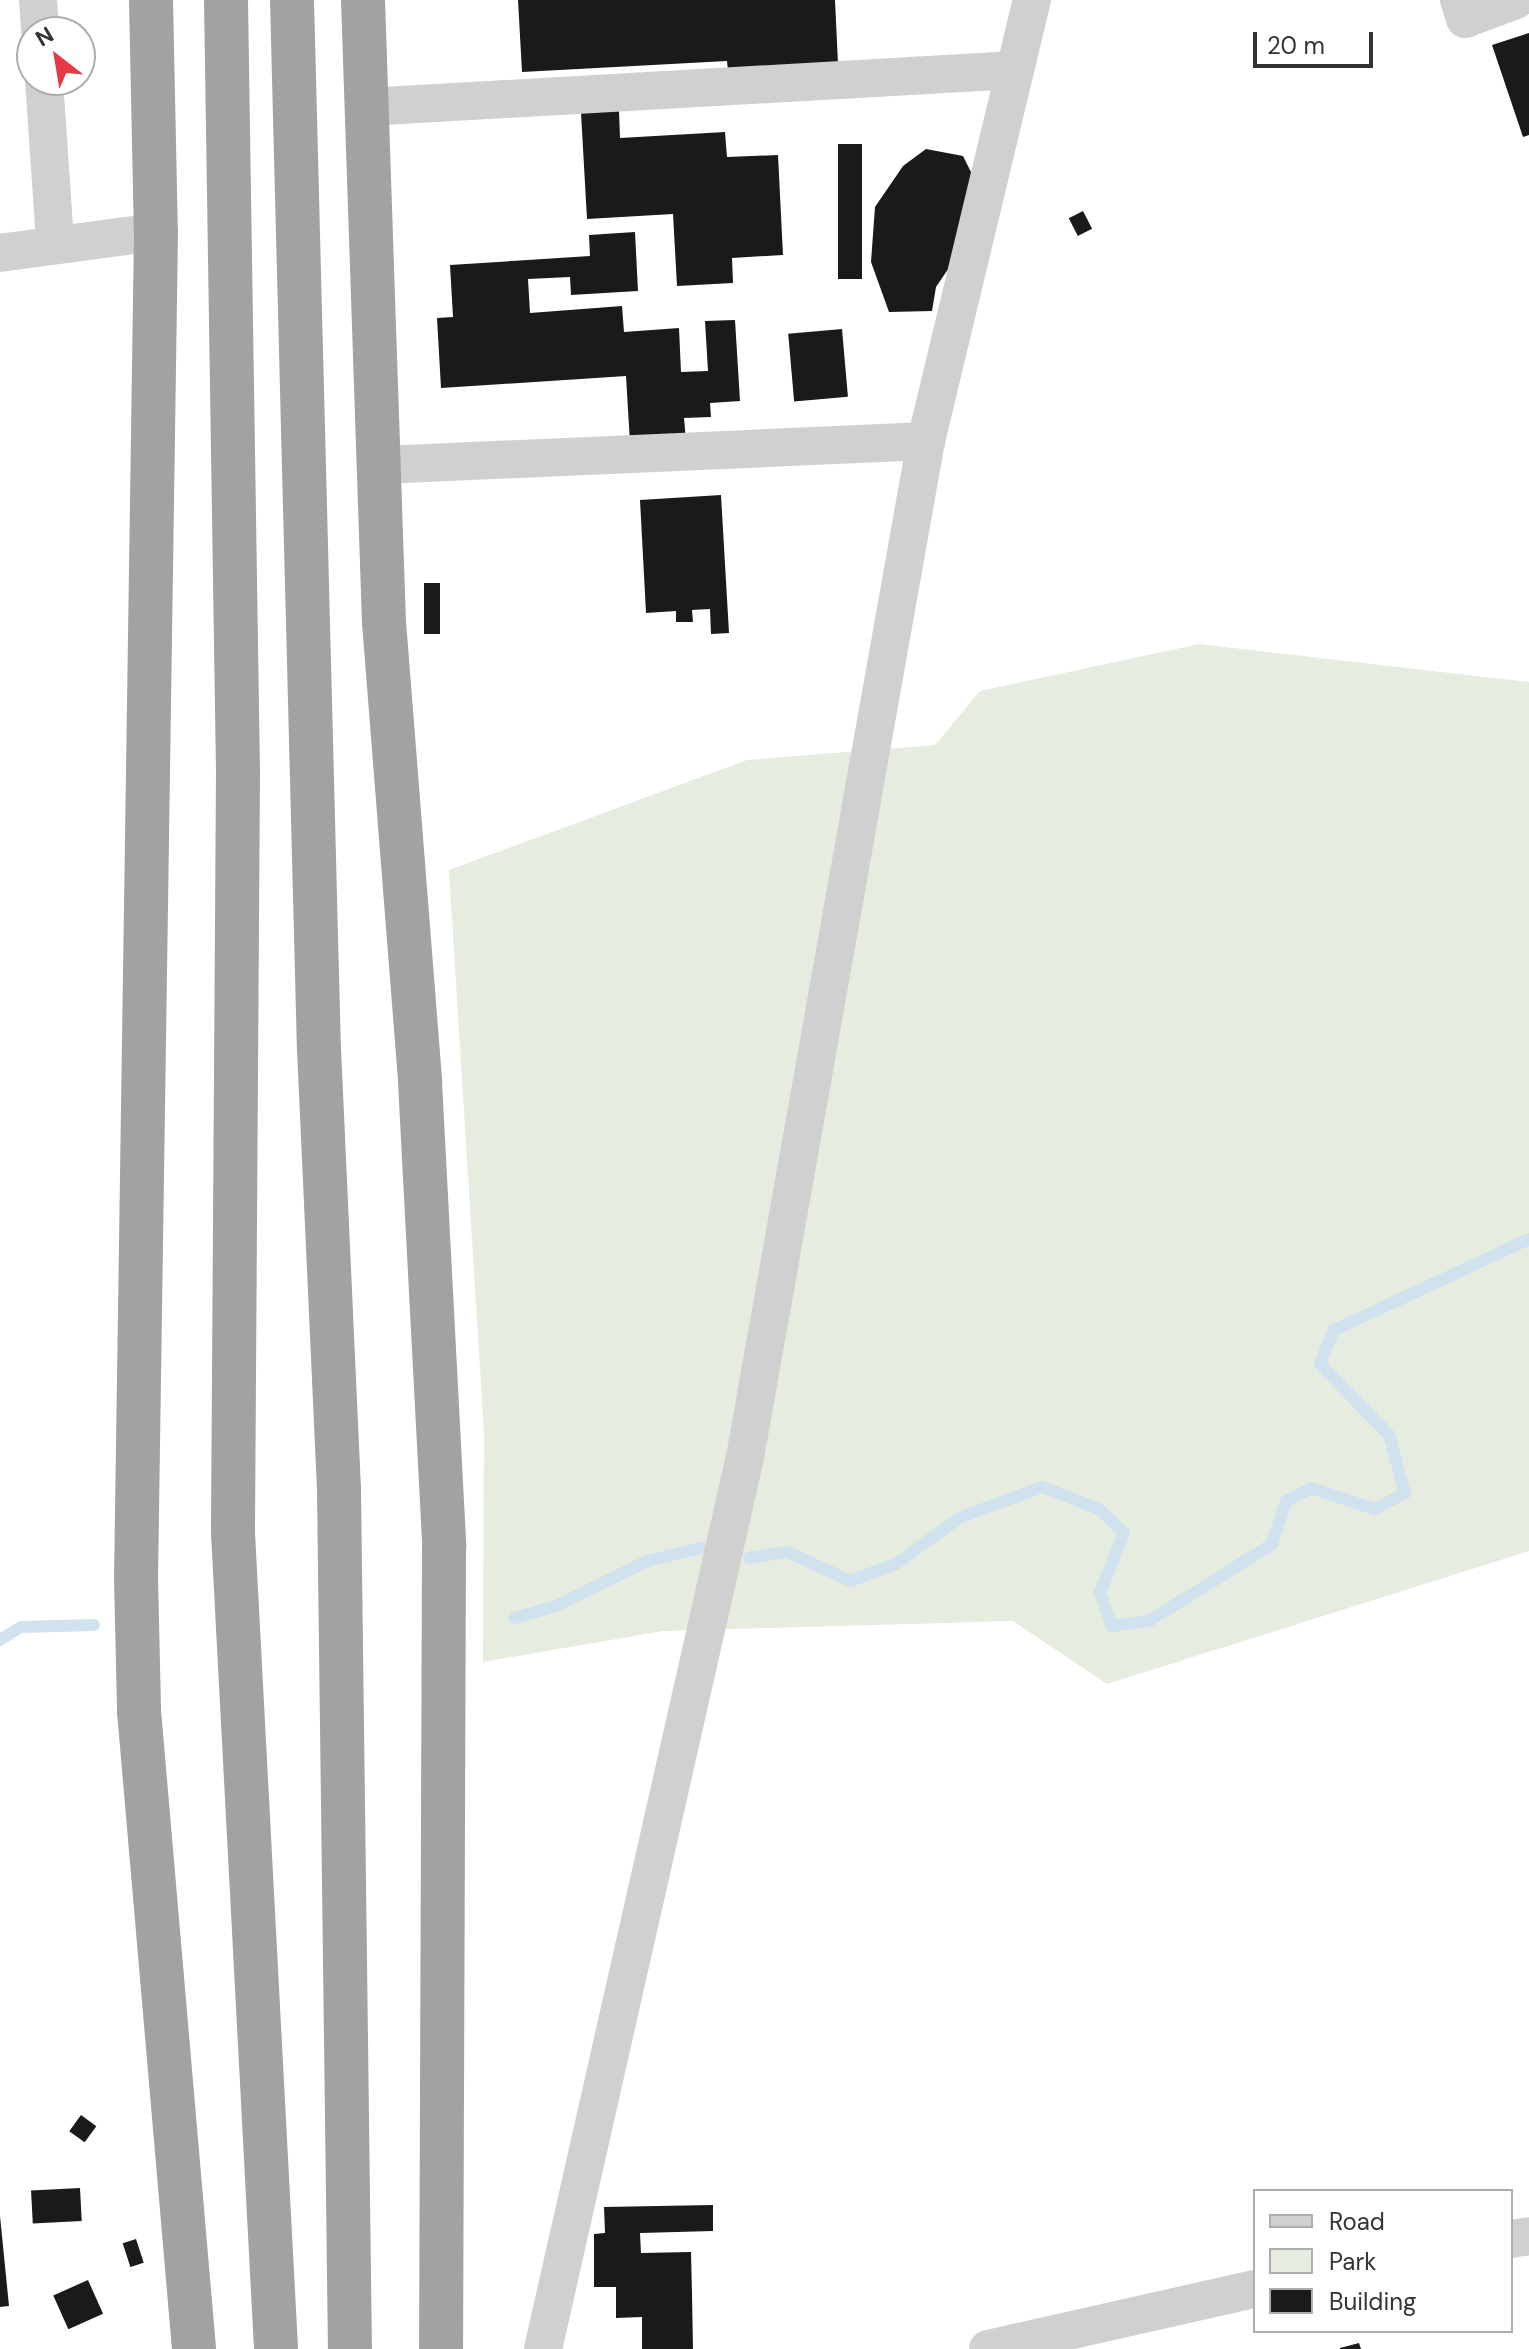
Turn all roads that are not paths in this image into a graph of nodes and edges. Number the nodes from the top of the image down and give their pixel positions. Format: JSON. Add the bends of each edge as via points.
{"nodes":[{"id":1,"x":151,"y":0,"type":"edge"},
{"id":2,"x":226,"y":0,"type":"edge"},
{"id":3,"x":292,"y":0,"type":"edge"},
{"id":4,"x":363,"y":0,"type":"edge"},
{"id":5,"x":1032,"y":0,"type":"edge"},
{"id":6,"x":1459,"y":0,"type":"edge"},
{"id":7,"x":1516,"y":0,"type":"edge"},
{"id":8,"x":1015,"y":70,"type":"junction"},
{"id":9,"x":45,"y":96,"type":"edge"},
{"id":10,"x":366,"y":107,"type":"junction"},
{"id":11,"x":156,"y":232,"type":"junction"},
{"id":12,"x":55,"y":242,"type":"junction"},
{"id":13,"x":0,"y":253,"type":"edge"},
{"id":14,"x":926,"y":441,"type":"junction"},
{"id":15,"x":381,"y":465,"type":"junction"},
{"id":16,"x":1253,"y":2289,"type":"edge"},
{"id":17,"x":194,"y":2349,"type":"edge"},
{"id":18,"x":276,"y":2349,"type":"edge"},
{"id":19,"x":350,"y":2349,"type":"edge"},
{"id":20,"x":441,"y":2349,"type":"edge"},
{"id":21,"x":543,"y":2349,"type":"edge"},
{"id":22,"x":988,"y":2349,"type":"edge"}],
"edges":[{"from":1,"to":11,"type":"highway"},
{"from":2,"to":18,"type":"highway","via":[[238,772],[233,1533],[246,1696]]},
{"from":3,"to":19,"type":"highway","via":[[319,1049],[339,1490]]},
{"from":4,"to":10,"type":"highway"},
{"from":5,"to":8,"type":"street"},
{"from":6,"to":7,"type":"street","via":[[1465,19]]},
{"from":8,"to":10,"type":"street"},
{"from":8,"to":14,"type":"street"},
{"from":9,"to":12,"type":"street"},
{"from":10,"to":15,"type":"highway"},
{"from":11,"to":12,"type":"street"},
{"from":11,"to":17,"type":"highway","via":[[136,1577],[139,1711]]},
{"from":12,"to":13,"type":"street"},
{"from":14,"to":15,"type":"street"},
{"from":14,"to":21,"type":"street","via":[[745,1457]]},
{"from":15,"to":20,"type":"highway","via":[[384,622],[420,1082],[444,1547]]},
{"from":16,"to":22,"type":"street"}]}
